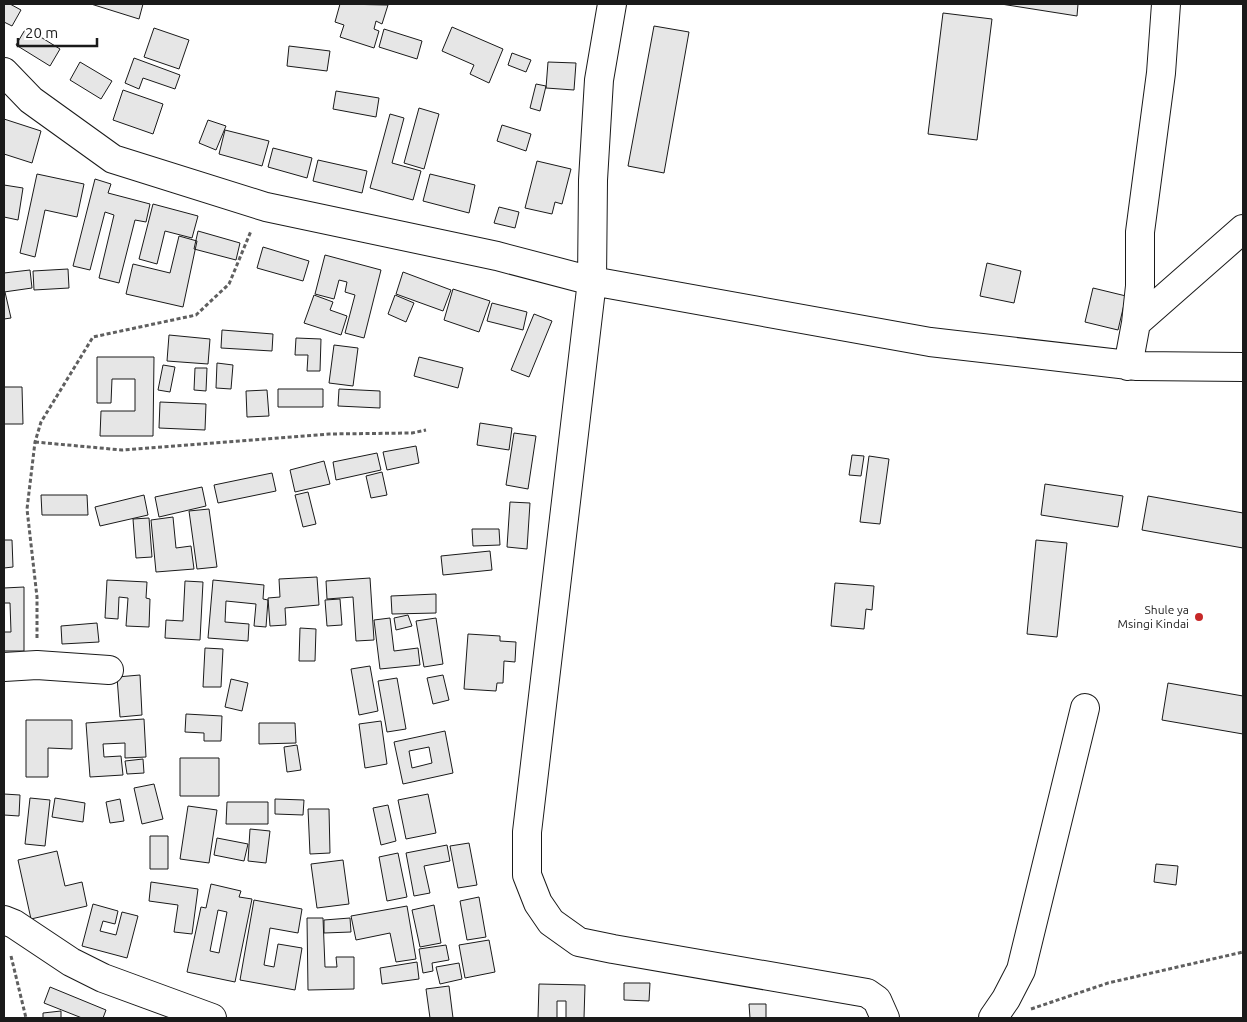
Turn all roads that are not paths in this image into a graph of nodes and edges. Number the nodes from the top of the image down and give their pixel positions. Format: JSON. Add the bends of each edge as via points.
{"nodes":[{"id":1,"x":612,"y":4,"type":"edge"},
{"id":2,"x":1166,"y":4,"type":"edge"},
{"id":3,"x":4,"y":72,"type":"edge"},
{"id":4,"x":1243,"y":229,"type":"edge"},
{"id":5,"x":592,"y":281,"type":"junction"},
{"id":6,"x":1136,"y":323,"type":"junction"},
{"id":7,"x":1128,"y":366,"type":"junction"},
{"id":8,"x":1243,"y":367,"type":"edge"},
{"id":9,"x":4,"y":667,"type":"edge"},
{"id":10,"x":108,"y":670,"type":"dead end"},
{"id":11,"x":1085,"y":708,"type":"dead end"},
{"id":12,"x":4,"y":920,"type":"edge"},
{"id":13,"x":212,"y":1018,"type":"edge"},
{"id":14,"x":885,"y":1018,"type":"edge"},
{"id":15,"x":993,"y":1018,"type":"edge"}],
"edges":[{"from":1,"to":5,"type":"street","via":[[599,80],[593,180]]},
{"from":2,"to":6,"type":"street","via":[[1161,73],[1140,232]]},
{"from":3,"to":5,"type":"street","via":[[30,100],[113,159],[266,207],[497,256]]},
{"from":4,"to":6,"type":"street"},
{"from":5,"to":7,"type":"street","via":[[930,342]]},
{"from":5,"to":14,"type":"street","via":[[527,832],[527,875],[538,903],[551,922],[579,942],[867,993],[877,1000]]},
{"from":6,"to":7,"type":"street"},
{"from":7,"to":8,"type":"street"},
{"from":9,"to":10,"type":"street","via":[[37,665]]},
{"from":11,"to":15,"type":"street","via":[[1021,970]]},
{"from":12,"to":13,"type":"street","via":[[70,962],[103,978]]}]}
